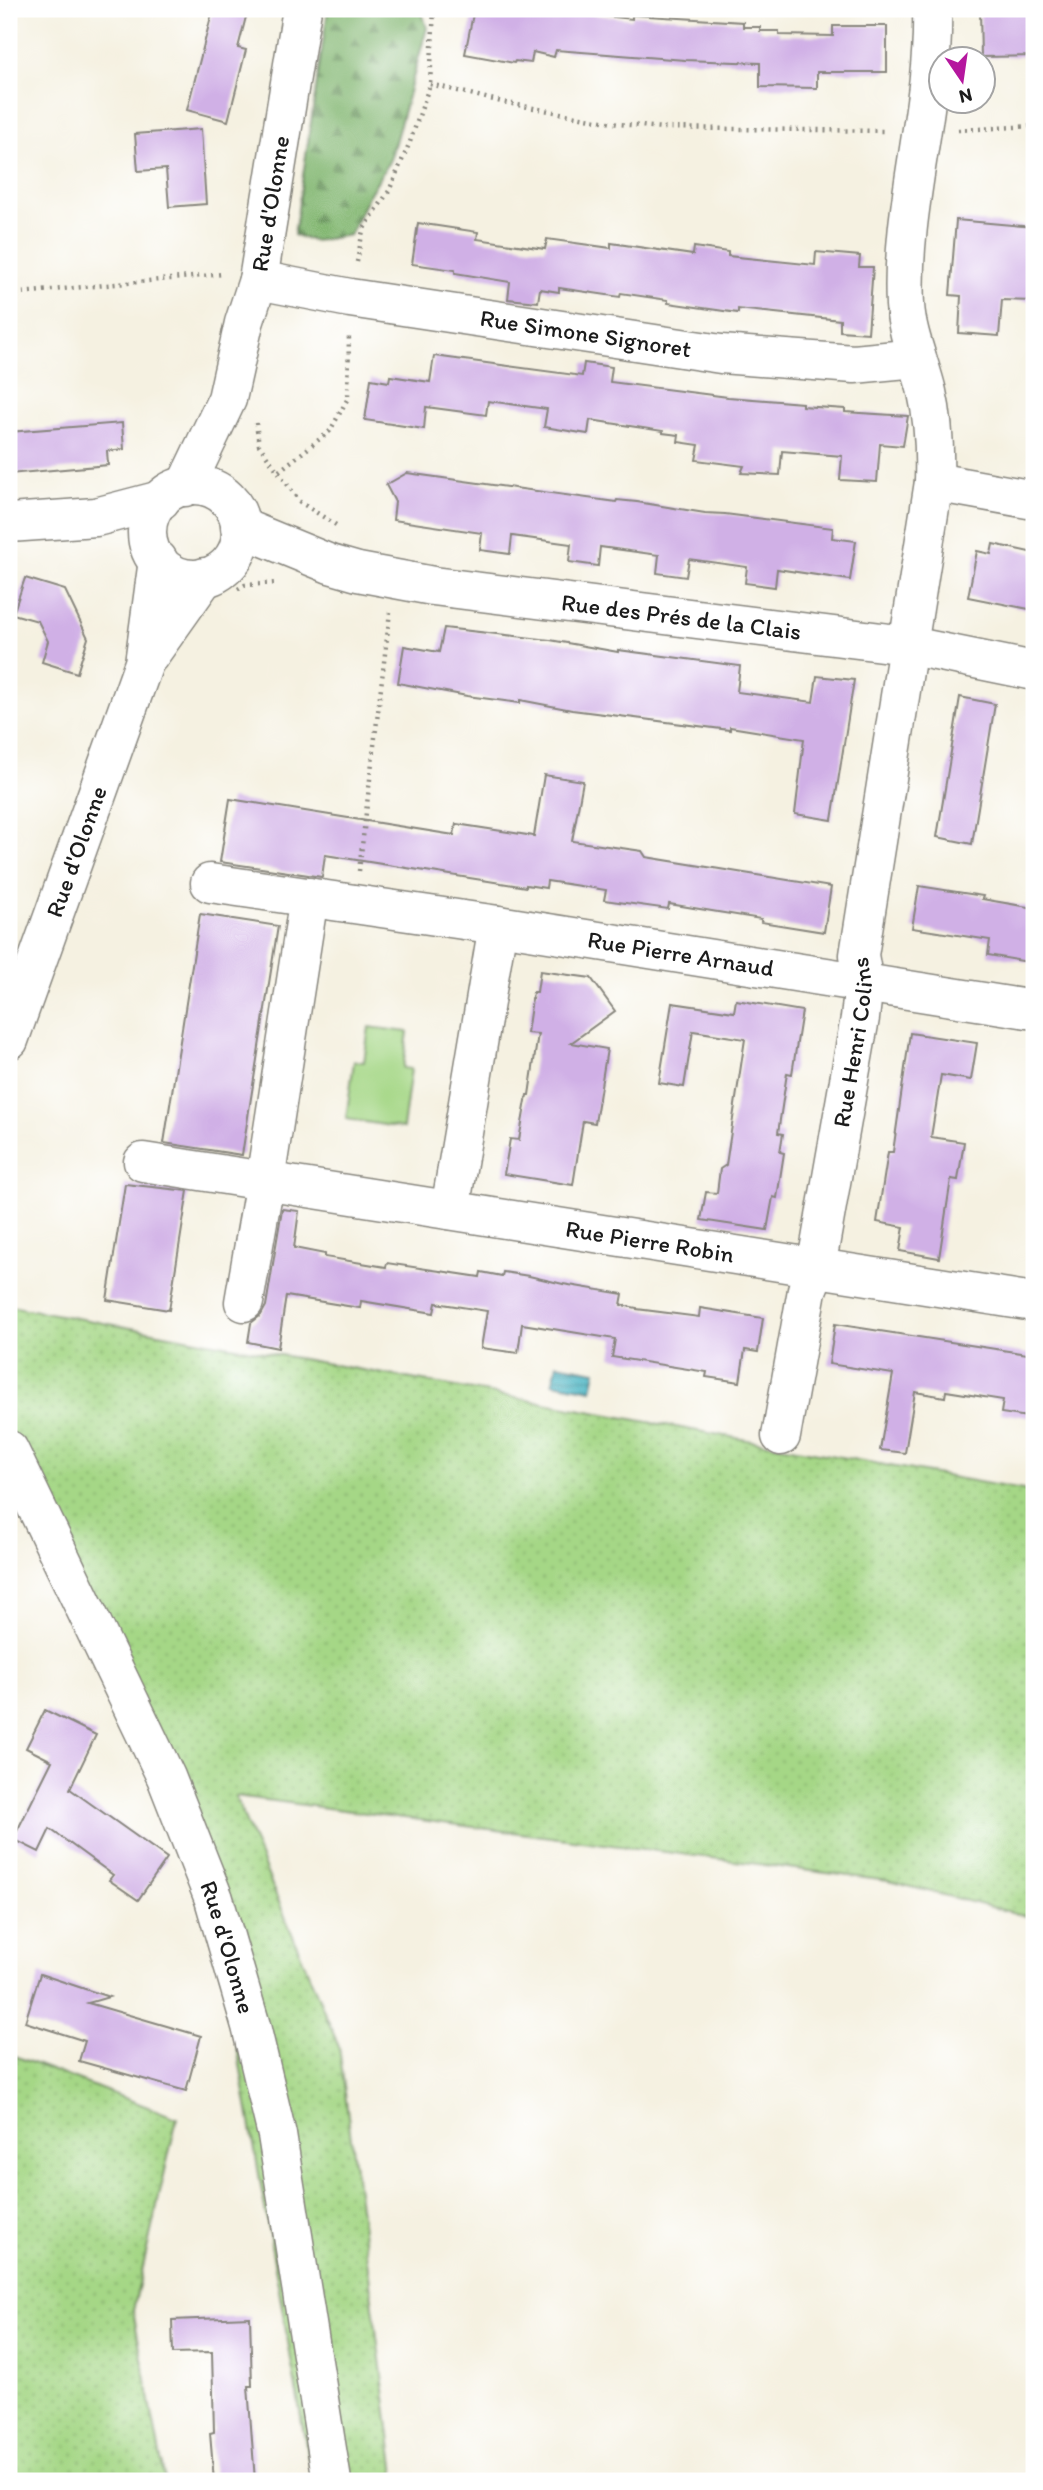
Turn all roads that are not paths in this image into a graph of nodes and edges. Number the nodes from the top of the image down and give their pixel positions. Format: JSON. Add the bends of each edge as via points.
{"nodes":[{"id":1,"x":302,"y":9,"type":"edge"},
{"id":2,"x":932,"y":9,"type":"edge"},
{"id":3,"x":258,"y":280,"type":"junction"},
{"id":4,"x":917,"y":358,"type":"junction"},
{"id":5,"x":227,"y":398,"type":"junction"},
{"id":6,"x":934,"y":482,"type":"junction"},
{"id":7,"x":173,"y":493,"type":"junction"},
{"id":8,"x":1034,"y":500,"type":"edge"},
{"id":9,"x":235,"y":515,"type":"junction"},
{"id":10,"x":96,"y":517,"type":"junction"},
{"id":11,"x":9,"y":523,"type":"edge"},
{"id":12,"x":153,"y":549,"type":"junction"},
{"id":13,"x":330,"y":564,"type":"junction"},
{"id":14,"x":222,"y":578,"type":"junction"},
{"id":15,"x":906,"y":645,"type":"junction"},
{"id":16,"x":144,"y":663,"type":"junction"},
{"id":17,"x":1034,"y":670,"type":"edge"},
{"id":18,"x":210,"y":883,"type":"dead end"},
{"id":19,"x":309,"y":897,"type":"junction"},
{"id":20,"x":498,"y":925,"type":"junction"},
{"id":21,"x":864,"y":984,"type":"junction"},
{"id":22,"x":1034,"y":1010,"type":"edge"},
{"id":23,"x":9,"y":1040,"type":"edge"},
{"id":24,"x":143,"y":1162,"type":"dead end"},
{"id":25,"x":265,"y":1181,"type":"junction"},
{"id":26,"x":450,"y":1210,"type":"junction"},
{"id":27,"x":816,"y":1268,"type":"junction"},
{"id":28,"x":244,"y":1302,"type":"dead end"},
{"id":29,"x":1034,"y":1302,"type":"edge"},
{"id":30,"x":781,"y":1436,"type":"dead end"},
{"id":31,"x":9,"y":1450,"type":"edge"},
{"id":32,"x":332,"y":2481,"type":"edge"}],
"edges":[{"from":1,"to":3,"type":"street","name":"Rue d'Olonne"},
{"from":2,"to":4,"type":"street","name":"Rue Henri Colins","via":[[932,53],[909,228],[905,305]]},
{"from":3,"to":4,"type":"street","name":"Rue Simone Signoret","via":[[350,299],[721,354],[854,364]]},
{"from":3,"to":5,"type":"street","name":"Rue d'Olonne"},
{"from":4,"to":6,"type":"street","name":"Rue Henri Colins","via":[[933,422]]},
{"from":5,"to":7,"type":"street","name":"Rue d'Olonne"},
{"from":5,"to":9,"type":"street","name":"Rue d'Olonne"},
{"from":6,"to":8,"type":"street"},
{"from":6,"to":15,"type":"street","name":"Rue Henri Colins"},
{"from":7,"to":9,"type":"street","via":[[195,485],[211,488]]},
{"from":7,"to":10,"type":"street"},
{"from":7,"to":12,"type":"street","name":"Rue d'Olonne","via":[[154,507],[148,522]]},
{"from":9,"to":13,"type":"street","name":"Rue des Prés de la Clais"},
{"from":9,"to":14,"type":"street","name":"Rue d'Olonne","via":[[238,549]]},
{"from":10,"to":11,"type":"street"},
{"from":10,"to":12,"type":"street"},
{"from":12,"to":14,"type":"street","via":[[162,566],[176,575]]},
{"from":12,"to":16,"type":"street","name":"Rue d'Olonne"},
{"from":13,"to":14,"type":"street","name":"Rue des Prés de la Clais"},
{"from":13,"to":15,"type":"street","name":"Rue des Prés de la Clais","via":[[433,586]]},
{"from":14,"to":16,"type":"street","name":"Rue d'Olonne"},
{"from":15,"to":17,"type":"street","name":"Rue des Prés de la Clais"},
{"from":15,"to":21,"type":"street","name":"Rue Henri Colins","via":[[859,955]]},
{"from":16,"to":23,"type":"street","name":"Rue d'Olonne"},
{"from":18,"to":19,"type":"street","name":"Rue Pierre Arnaud"},
{"from":19,"to":20,"type":"street","name":"Rue Pierre Arnaud"},
{"from":19,"to":25,"type":"street"},
{"from":20,"to":21,"type":"street","name":"Rue Pierre Arnaud"},
{"from":20,"to":26,"type":"street"},
{"from":21,"to":22,"type":"street","name":"Rue Pierre Arnaud"},
{"from":21,"to":27,"type":"street","name":"Rue Henri Colins"},
{"from":24,"to":25,"type":"street","name":"Rue Pierre Robin"},
{"from":25,"to":26,"type":"street","name":"Rue Pierre Robin"},
{"from":25,"to":28,"type":"street"},
{"from":26,"to":27,"type":"street","name":"Rue Pierre Robin"},
{"from":27,"to":29,"type":"street","name":"Rue Pierre Robin"},
{"from":27,"to":30,"type":"street","name":"Rue Henri Colins","via":[[807,1290]]},
{"from":31,"to":32,"type":"street","name":"Rue d'Olonne","via":[[166,1777],[214,1899],[277,2135]]}]}
